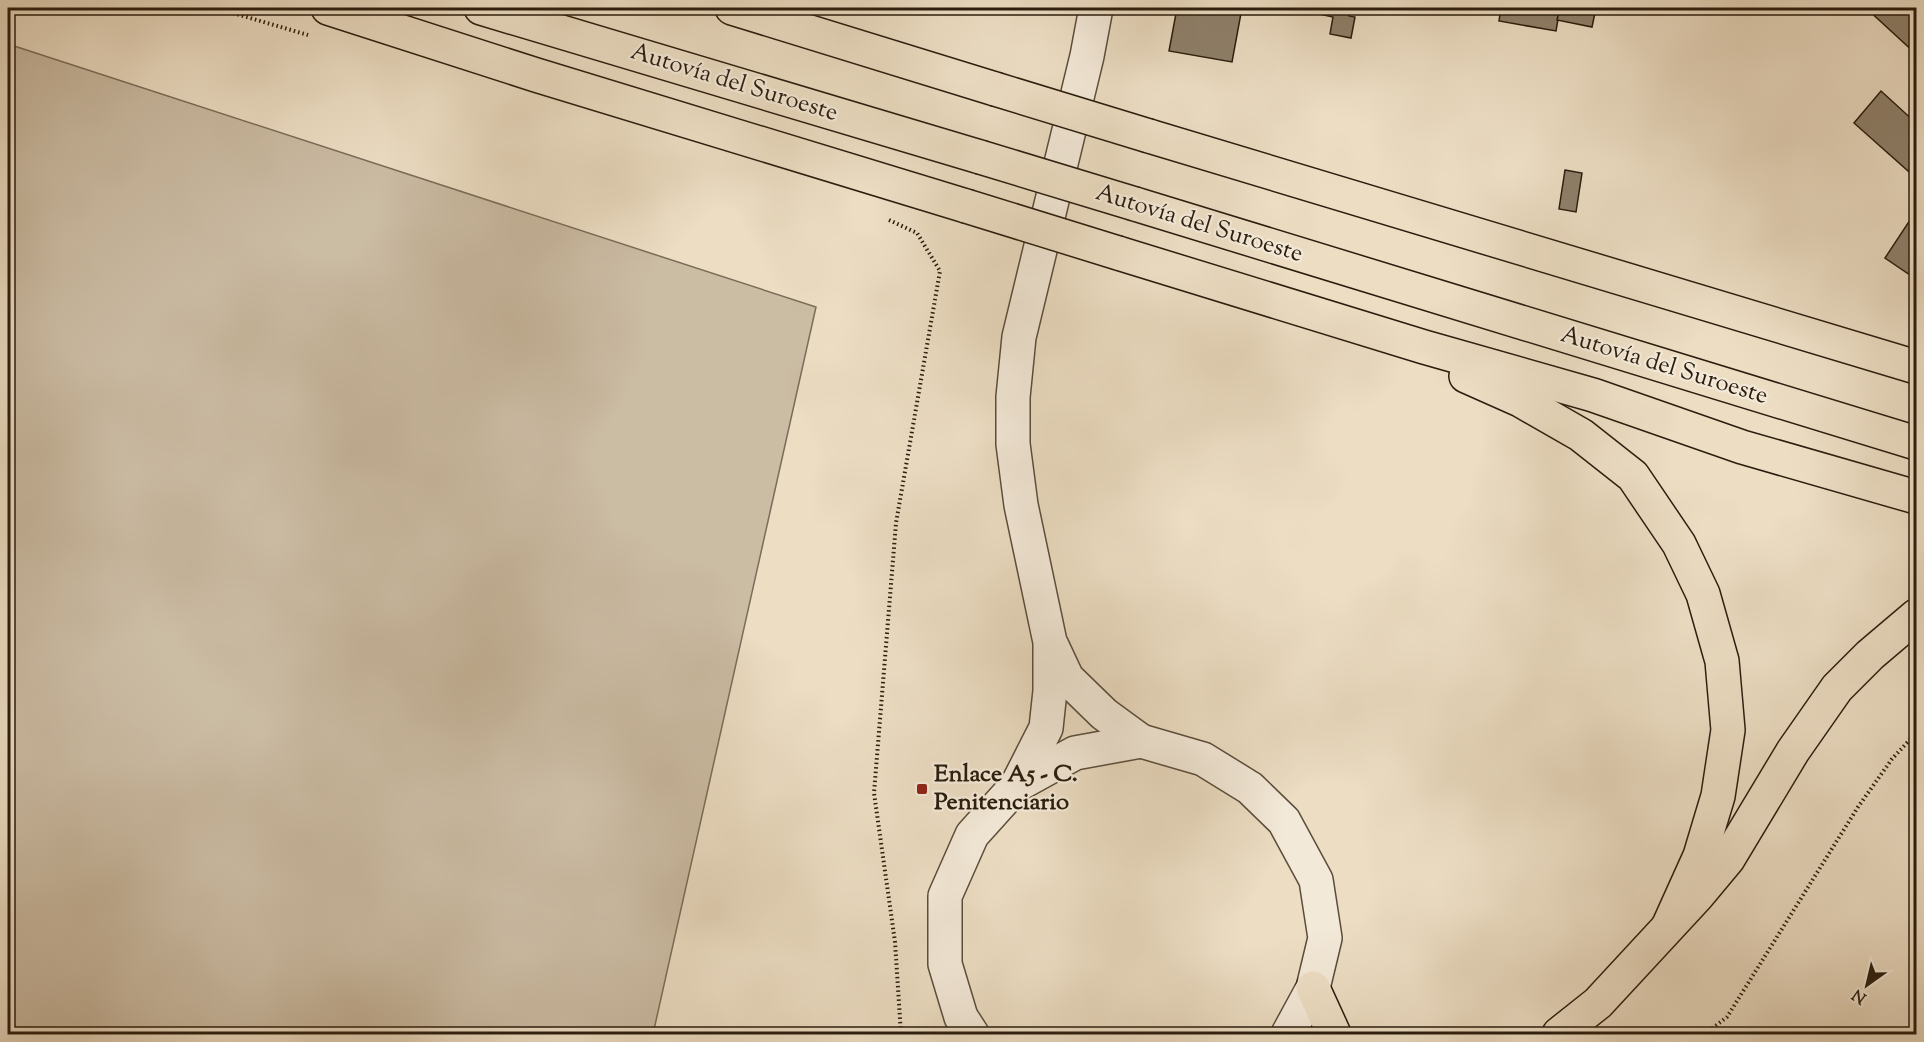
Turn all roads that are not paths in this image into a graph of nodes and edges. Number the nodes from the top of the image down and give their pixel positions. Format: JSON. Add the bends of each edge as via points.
{"nodes":[{"id":1,"x":328,"y":8,"type":"edge"},
{"id":2,"x":481,"y":8,"type":"edge"},
{"id":3,"x":732,"y":8,"type":"edge"},
{"id":4,"x":1096,"y":8,"type":"edge"},
{"id":5,"x":1424,"y":347,"type":"junction"},
{"id":6,"x":1917,"y":367,"type":"edge"},
{"id":7,"x":1917,"y":443,"type":"edge"},
{"id":8,"x":1917,"y":496,"type":"edge"},
{"id":9,"x":1917,"y":616,"type":"edge"},
{"id":10,"x":1050,"y":642,"type":"junction"},
{"id":11,"x":1141,"y":741,"type":"junction"},
{"id":12,"x":1017,"y":785,"type":"junction"},
{"id":13,"x":1668,"y":927,"type":"junction"},
{"id":14,"x":1314,"y":988,"type":"junction"},
{"id":15,"x":972,"y":1035,"type":"edge"},
{"id":16,"x":1288,"y":1035,"type":"edge"},
{"id":17,"x":1334,"y":1035,"type":"edge"},
{"id":18,"x":1559,"y":1035,"type":"edge"}],
"edges":[{"from":1,"to":5,"type":"highway","bridge":true},
{"from":2,"to":7,"type":"highway","name":"Autovía del Suroeste","bridge":true},
{"from":3,"to":6,"type":"highway","bridge":true},
{"from":4,"to":10,"type":"street","via":[[1019,337],[1013,397],[1013,444],[1021,505]]},
{"from":5,"to":8,"type":"highway","via":[[1593,395],[1742,447]]},
{"from":5,"to":13,"type":"highway","via":[[1467,376],[1520,400],[1581,435],[1633,476],[1679,544],[1703,594],[1722,661],[1728,730],[1715,806],[1700,856]]},
{"from":9,"to":13,"type":"highway","via":[[1837,688],[1793,751],[1728,859]]},
{"from":10,"to":11,"type":"street","via":[[1067,678],[1104,714]]},
{"from":10,"to":12,"type":"street","via":[[1046,728]]},
{"from":11,"to":12,"type":"street","via":[[1075,753]]},
{"from":11,"to":14,"type":"street","via":[[1203,759],[1250,788],[1284,820],[1316,880],[1324,938]]},
{"from":12,"to":15,"type":"street","via":[[972,835],[945,896],[945,964],[961,1017]]},
{"from":13,"to":18,"type":"highway","via":[[1598,1003]]},
{"from":14,"to":16,"type":"street"},
{"from":14,"to":17,"type":"highway"}]}
